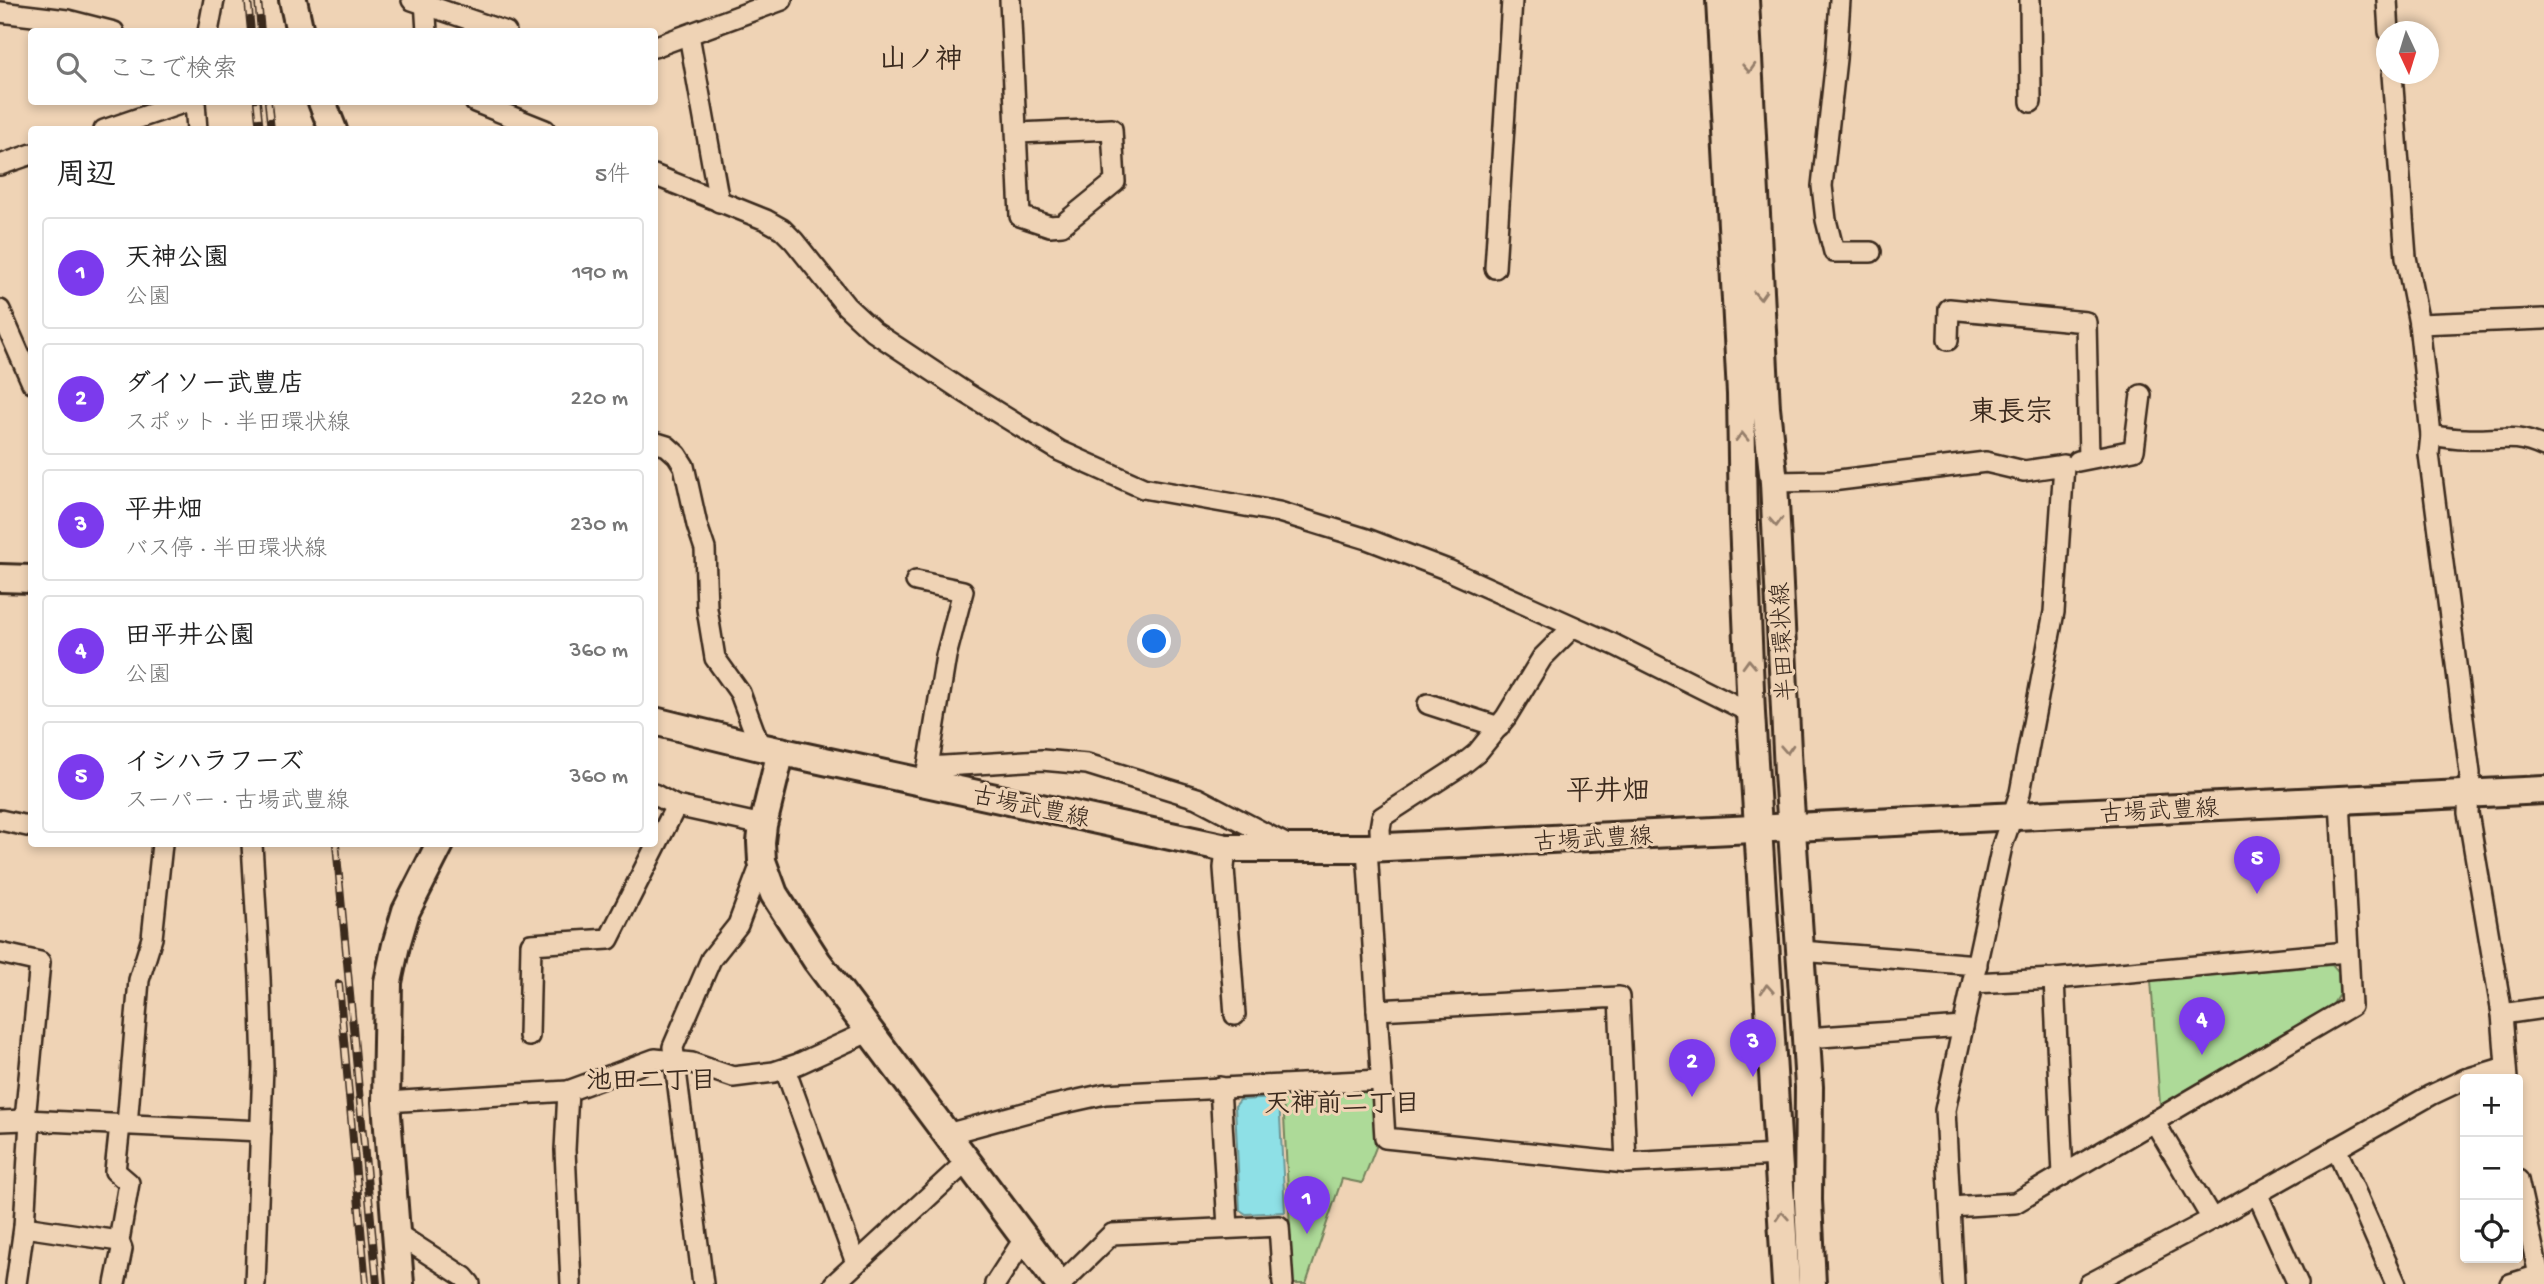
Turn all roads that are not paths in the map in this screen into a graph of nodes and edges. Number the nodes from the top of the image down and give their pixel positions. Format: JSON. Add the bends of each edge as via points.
{"nodes":[{"id":1,"x":214,"y":0,"type":"edge"},
{"id":2,"x":293,"y":0,"type":"edge"},
{"id":3,"x":782,"y":0,"type":"edge"},
{"id":4,"x":1010,"y":0,"type":"edge"},
{"id":5,"x":1512,"y":0,"type":"edge"},
{"id":6,"x":1720,"y":0,"type":"edge"},
{"id":7,"x":1745,"y":0,"type":"edge"},
{"id":8,"x":1840,"y":0,"type":"edge"},
{"id":9,"x":2029,"y":0,"type":"edge"},
{"id":10,"x":2387,"y":0,"type":"edge"},
{"id":11,"x":421,"y":1,"type":"edge"},
{"id":12,"x":0,"y":12,"type":"edge"},
{"id":13,"x":2388,"y":21,"type":"edge"},
{"id":14,"x":98,"y":28,"type":"edge"},
{"id":15,"x":209,"y":28,"type":"edge"},
{"id":16,"x":299,"y":28,"type":"edge"},
{"id":17,"x":426,"y":28,"type":"edge"},
{"id":18,"x":495,"y":28,"type":"edge"},
{"id":19,"x":690,"y":35,"type":"junction"},
{"id":20,"x":658,"y":46,"type":"edge"},
{"id":21,"x":2393,"y":84,"type":"edge"},
{"id":22,"x":2031,"y":102,"type":"dead end"},
{"id":23,"x":177,"y":105,"type":"edge"},
{"id":24,"x":195,"y":105,"type":"edge"},
{"id":25,"x":323,"y":105,"type":"edge"},
{"id":26,"x":482,"y":105,"type":"edge"},
{"id":27,"x":116,"y":126,"type":"edge"},
{"id":28,"x":197,"y":126,"type":"edge"},
{"id":29,"x":331,"y":126,"type":"edge"},
{"id":30,"x":535,"y":126,"type":"edge"},
{"id":31,"x":1018,"y":133,"type":"junction"},
{"id":32,"x":28,"y":155,"type":"edge"},
{"id":33,"x":0,"y":165,"type":"edge"},
{"id":34,"x":658,"y":177,"type":"edge"},
{"id":35,"x":719,"y":202,"type":"junction"},
{"id":36,"x":1871,"y":252,"type":"dead end"},
{"id":37,"x":1495,"y":268,"type":"dead end"},
{"id":38,"x":0,"y":310,"type":"edge"},
{"id":39,"x":2544,"y":319,"type":"edge"},
{"id":40,"x":2419,"y":324,"type":"junction"},
{"id":41,"x":1948,"y":340,"type":"dead end"},
{"id":42,"x":28,"y":374,"type":"edge"},
{"id":43,"x":2141,"y":395,"type":"dead end"},
{"id":44,"x":2431,"y":435,"type":"junction"},
{"id":45,"x":658,"y":443,"type":"edge"},
{"id":46,"x":2544,"y":447,"type":"edge"},
{"id":47,"x":2089,"y":458,"type":"junction"},
{"id":48,"x":2064,"y":465,"type":"junction"},
{"id":49,"x":1774,"y":482,"type":"junction"},
{"id":50,"x":0,"y":578,"type":"edge"},
{"id":51,"x":28,"y":579,"type":"edge"},
{"id":52,"x":916,"y":581,"type":"dead end"},
{"id":53,"x":1572,"y":628,"type":"junction"},
{"id":54,"x":1428,"y":704,"type":"dead end"},
{"id":55,"x":1751,"y":713,"type":"junction"},
{"id":56,"x":658,"y":722,"type":"edge"},
{"id":57,"x":1499,"y":727,"type":"junction"},
{"id":58,"x":770,"y":749,"type":"junction"},
{"id":59,"x":927,"y":775,"type":"junction"},
{"id":60,"x":2544,"y":790,"type":"edge"},
{"id":61,"x":2469,"y":793,"type":"junction"},
{"id":62,"x":658,"y":796,"type":"edge"},
{"id":63,"x":2340,"y":801,"type":"junction"},
{"id":64,"x":676,"y":806,"type":"junction"},
{"id":65,"x":2011,"y":818,"type":"junction"},
{"id":66,"x":0,"y":820,"type":"edge"},
{"id":67,"x":763,"y":825,"type":"junction"},
{"id":68,"x":28,"y":826,"type":"edge"},
{"id":69,"x":1792,"y":827,"type":"junction"},
{"id":70,"x":1758,"y":830,"type":"junction"},
{"id":71,"x":658,"y":842,"type":"edge"},
{"id":72,"x":162,"y":847,"type":"edge"},
{"id":73,"x":252,"y":847,"type":"edge"},
{"id":74,"x":438,"y":847,"type":"edge"},
{"id":75,"x":655,"y":847,"type":"edge"},
{"id":76,"x":1226,"y":848,"type":"junction"},
{"id":77,"x":1374,"y":848,"type":"junction"},
{"id":78,"x":1295,"y":849,"type":"junction"},
{"id":79,"x":762,"y":861,"type":"junction"},
{"id":80,"x":1801,"y":951,"type":"junction"},
{"id":81,"x":2347,"y":952,"type":"junction"},
{"id":82,"x":0,"y":953,"type":"edge"},
{"id":83,"x":1975,"y":974,"type":"junction"},
{"id":84,"x":2054,"y":979,"type":"junction"},
{"id":85,"x":2544,"y":1008,"type":"edge"},
{"id":86,"x":1377,"y":1010,"type":"junction"},
{"id":87,"x":2502,"y":1014,"type":"junction"},
{"id":88,"x":1235,"y":1015,"type":"dead end"},
{"id":89,"x":1963,"y":1027,"type":"junction"},
{"id":90,"x":870,"y":1031,"type":"junction"},
{"id":91,"x":529,"y":1036,"type":"dead end"},
{"id":92,"x":1806,"y":1038,"type":"junction"},
{"id":93,"x":673,"y":1061,"type":"junction"},
{"id":94,"x":785,"y":1069,"type":"junction"},
{"id":95,"x":2506,"y":1073,"type":"edge"},
{"id":96,"x":1381,"y":1080,"type":"junction"},
{"id":97,"x":2460,"y":1082,"type":"edge"},
{"id":98,"x":1220,"y":1087,"type":"junction"},
{"id":99,"x":568,"y":1091,"type":"junction"},
{"id":100,"x":386,"y":1102,"type":"junction"},
{"id":101,"x":28,"y":1120,"type":"junction"},
{"id":102,"x":0,"y":1121,"type":"edge"},
{"id":103,"x":2154,"y":1121,"type":"junction"},
{"id":104,"x":124,"y":1125,"type":"junction"},
{"id":105,"x":261,"y":1131,"type":"junction"},
{"id":106,"x":947,"y":1134,"type":"junction"},
{"id":107,"x":2336,"y":1148,"type":"junction"},
{"id":108,"x":1778,"y":1155,"type":"junction"},
{"id":109,"x":967,"y":1162,"type":"junction"},
{"id":110,"x":1626,"y":1163,"type":"junction"},
{"id":111,"x":2063,"y":1175,"type":"junction"},
{"id":112,"x":2257,"y":1193,"type":"junction"},
{"id":113,"x":2522,"y":1200,"type":"edge"},
{"id":114,"x":1951,"y":1208,"type":"junction"},
{"id":115,"x":2212,"y":1219,"type":"junction"},
{"id":116,"x":24,"y":1227,"type":"junction"},
{"id":117,"x":1228,"y":1228,"type":"junction"},
{"id":118,"x":396,"y":1233,"type":"junction"},
{"id":119,"x":1024,"y":1239,"type":"junction"},
{"id":120,"x":119,"y":1241,"type":"junction"},
{"id":121,"x":856,"y":1263,"type":"junction"},
{"id":122,"x":2122,"y":1276,"type":"edge"},
{"id":123,"x":2540,"y":1279,"type":"edge"},
{"id":124,"x":16,"y":1284,"type":"edge"},
{"id":125,"x":115,"y":1284,"type":"edge"},
{"id":126,"x":254,"y":1284,"type":"edge"},
{"id":127,"x":401,"y":1284,"type":"edge"},
{"id":128,"x":470,"y":1284,"type":"edge"},
{"id":129,"x":571,"y":1284,"type":"edge"},
{"id":130,"x":703,"y":1284,"type":"edge"},
{"id":131,"x":834,"y":1284,"type":"edge"},
{"id":132,"x":995,"y":1284,"type":"edge"},
{"id":133,"x":1060,"y":1284,"type":"edge"},
{"id":134,"x":1283,"y":1284,"type":"edge"},
{"id":135,"x":1786,"y":1284,"type":"edge"},
{"id":136,"x":1812,"y":1284,"type":"edge"},
{"id":137,"x":1954,"y":1284,"type":"edge"},
{"id":138,"x":2089,"y":1284,"type":"edge"},
{"id":139,"x":2298,"y":1284,"type":"edge"},
{"id":140,"x":2396,"y":1284,"type":"edge"},
{"id":141,"x":2510,"y":1284,"type":"edge"}],
"edges":[{"from":1,"to":15,"type":"street"},
{"from":2,"to":16,"type":"main road"},
{"from":3,"to":19,"type":"street"},
{"from":4,"to":31,"type":"street"},
{"from":5,"to":37,"type":"street"},
{"from":55,"to":6,"type":"main road","name":"半田環状線","one_way":true,"via":[[1741,394]]},
{"from":7,"to":49,"type":"main road","name":"半田環状線","one_way":true,"via":[[1766,408]]},
{"from":8,"to":36,"type":"street","via":[[1822,186],[1834,252]]},
{"from":9,"to":22,"type":"street"},
{"from":10,"to":13,"type":"street"},
{"from":11,"to":17,"type":"street"},
{"from":11,"to":18,"type":"street"},
{"from":12,"to":14,"type":"street"},
{"from":19,"to":20,"type":"street"},
{"from":19,"to":35,"type":"street"},
{"from":21,"to":40,"type":"street","via":[[2406,257]]},
{"from":23,"to":27,"type":"street"},
{"from":24,"to":28,"type":"street"},
{"from":25,"to":29,"type":"main road"},
{"from":26,"to":30,"type":"street"},
{"from":31,"to":31,"type":"street","via":[[1112,129],[1115,183],[1062,225],[1020,216]]},
{"from":32,"to":33,"type":"street"},
{"from":34,"to":35,"type":"street"},
{"from":35,"to":53,"type":"street","via":[[782,229],[846,306],[874,332],[1060,451],[1143,488],[1279,512],[1367,539],[1448,570]]},
{"from":38,"to":42,"type":"street"},
{"from":39,"to":40,"type":"street"},
{"from":40,"to":44,"type":"street"},
{"from":41,"to":47,"type":"street","via":[[1949,309],[2086,322]]},
{"from":43,"to":47,"type":"street","via":[[2134,450]]},
{"from":44,"to":46,"type":"street","via":[[2512,437]]},
{"from":44,"to":61,"type":"street","via":[[2429,454]]},
{"from":45,"to":58,"type":"street","via":[[667,446],[684,466],[705,550],[715,658]]},
{"from":47,"to":48,"type":"street"},
{"from":48,"to":49,"type":"street","via":[[2024,471],[1986,462],[1831,481]]},
{"from":48,"to":65,"type":"street","via":[[2054,612],[2020,793]]},
{"from":49,"to":69,"type":"main road","name":"半田環状線","one_way":true},
{"from":50,"to":51,"type":"main road"},
{"from":52,"to":59,"type":"street","via":[[963,591],[946,656]]},
{"from":53,"to":55,"type":"street"},
{"from":53,"to":57,"type":"street","via":[[1542,658]]},
{"from":54,"to":57,"type":"street"},
{"from":55,"to":70,"type":"main road","name":"半田環状線"},
{"from":56,"to":58,"type":"main road","name":"古場武豊線"},
{"from":57,"to":77,"type":"street","via":[[1462,765],[1382,817]]},
{"from":58,"to":59,"type":"main road","name":"古場武豊線"},
{"from":58,"to":67,"type":"main road"},
{"from":59,"to":76,"type":"main road","name":"古場武豊線"},
{"from":59,"to":78,"type":"street","via":[[1042,760],[1087,764],[1197,798]]},
{"from":60,"to":61,"type":"main road","name":"古場武豊線"},
{"from":61,"to":63,"type":"main road","name":"古場武豊線"},
{"from":61,"to":87,"type":"street","via":[[2468,813]]},
{"from":62,"to":64,"type":"street"},
{"from":63,"to":65,"type":"main road","name":"古場武豊線"},
{"from":63,"to":81,"type":"street"},
{"from":64,"to":67,"type":"street"},
{"from":64,"to":71,"type":"street"},
{"from":65,"to":69,"type":"main road","name":"古場武豊線"},
{"from":65,"to":83,"type":"street"},
{"from":66,"to":68,"type":"street"},
{"from":67,"to":79,"type":"main road"},
{"from":69,"to":70,"type":"main road","name":"古場武豊線"},
{"from":69,"to":80,"type":"main road","name":"半田環状線"},
{"from":70,"to":77,"type":"main road","name":"古場武豊線"},
{"from":108,"to":70,"type":"main road","name":"半田環状線","one_way":true},
{"from":72,"to":104,"type":"street","via":[[152,938],[139,980]]},
{"from":73,"to":105,"type":"street","via":[[263,1066]]},
{"from":74,"to":100,"type":"main road","via":[[406,911],[388,982]]},
{"from":75,"to":91,"type":"street","via":[[609,939],[531,944]]},
{"from":76,"to":78,"type":"main road","name":"古場武豊線"},
{"from":76,"to":88,"type":"street"},
{"from":77,"to":78,"type":"main road","name":"古場武豊線"},
{"from":77,"to":86,"type":"street"},
{"from":79,"to":90,"type":"main road","via":[[774,894]]},
{"from":79,"to":93,"type":"street","via":[[738,925],[711,959],[691,1001],[673,1047]]},
{"from":80,"to":83,"type":"street"},
{"from":80,"to":92,"type":"main road","name":"半田環状線"},
{"from":81,"to":84,"type":"street"},
{"from":81,"to":103,"type":"street","via":[[2351,1006]]},
{"from":82,"to":101,"type":"street","via":[[40,962]]},
{"from":83,"to":84,"type":"street"},
{"from":83,"to":89,"type":"street"},
{"from":84,"to":111,"type":"street"},
{"from":85,"to":87,"type":"street"},
{"from":86,"to":96,"type":"street"},
{"from":86,"to":110,"type":"street","via":[[1619,997]]},
{"from":87,"to":95,"type":"street"},
{"from":89,"to":92,"type":"street"},
{"from":89,"to":114,"type":"street","via":[[1945,1110]]},
{"from":90,"to":94,"type":"street"},
{"from":90,"to":106,"type":"main road"},
{"from":92,"to":136,"type":"main road","name":"半田環状線"},
{"from":93,"to":94,"type":"street","via":[[733,1077]]},
{"from":93,"to":99,"type":"street","via":[[655,1059]]},
{"from":93,"to":130,"type":"street"},
{"from":94,"to":121,"type":"street"},
{"from":96,"to":98,"type":"street"},
{"from":96,"to":110,"type":"street","via":[[1385,1138]]},
{"from":97,"to":107,"type":"street"},
{"from":98,"to":106,"type":"street","via":[[1105,1094]]},
{"from":98,"to":117,"type":"street"},
{"from":99,"to":100,"type":"street"},
{"from":99,"to":129,"type":"street","via":[[565,1150]]},
{"from":100,"to":118,"type":"main road"},
{"from":101,"to":102,"type":"street"},
{"from":101,"to":104,"type":"street"},
{"from":101,"to":116,"type":"street"},
{"from":103,"to":111,"type":"street"},
{"from":103,"to":115,"type":"street"},
{"from":104,"to":105,"type":"street"},
{"from":104,"to":120,"type":"street","via":[[115,1171],[129,1183]]},
{"from":105,"to":126,"type":"street"},
{"from":106,"to":109,"type":"main road"},
{"from":107,"to":112,"type":"street"},
{"from":107,"to":140,"type":"street"},
{"from":108,"to":110,"type":"street"},
{"from":135,"to":108,"type":"main road","name":"半田環状線","one_way":true},
{"from":109,"to":119,"type":"main road"},
{"from":109,"to":121,"type":"street"},
{"from":111,"to":114,"type":"street","via":[[2015,1203]]},
{"from":112,"to":115,"type":"street"},
{"from":112,"to":139,"type":"street"},
{"from":113,"to":123,"type":"street"},
{"from":114,"to":137,"type":"street"},
{"from":115,"to":122,"type":"street"},
{"from":116,"to":120,"type":"street"},
{"from":116,"to":124,"type":"street"},
{"from":117,"to":133,"type":"street","via":[[1112,1234]]},
{"from":117,"to":134,"type":"street","via":[[1279,1226]]},
{"from":118,"to":127,"type":"main road"},
{"from":118,"to":128,"type":"street"},
{"from":119,"to":132,"type":"street"},
{"from":119,"to":133,"type":"main road"},
{"from":120,"to":125,"type":"street","via":[[122,1249]]},
{"from":121,"to":131,"type":"street"},
{"from":122,"to":138,"type":"street"},
{"from":123,"to":141,"type":"street"}]}
